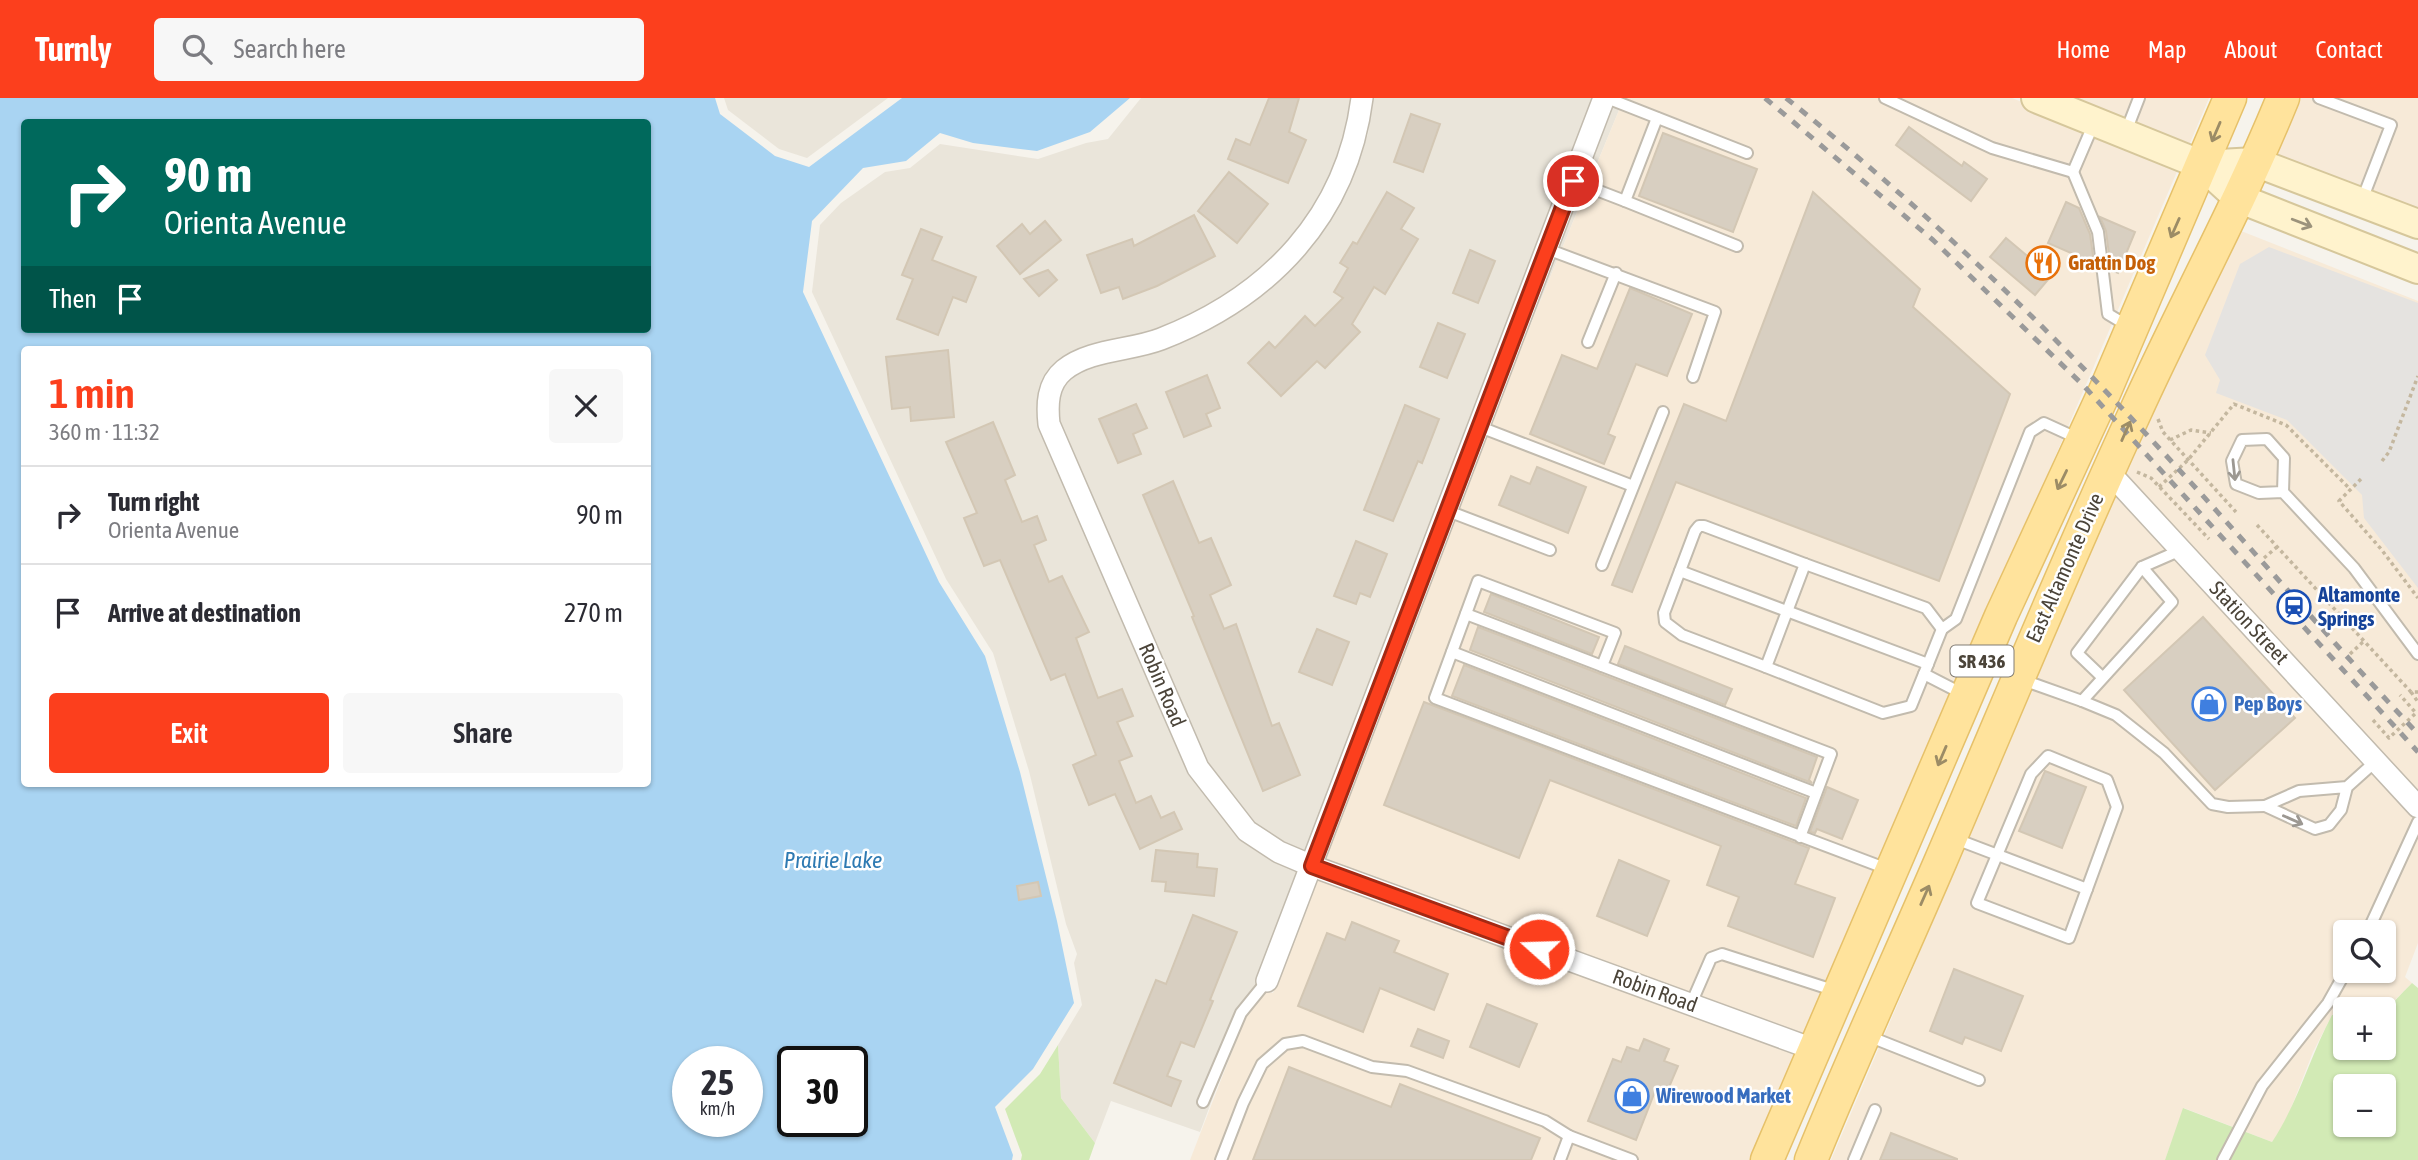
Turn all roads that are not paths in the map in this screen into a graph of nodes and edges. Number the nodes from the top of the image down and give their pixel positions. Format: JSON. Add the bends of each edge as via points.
{"nodes":[{"id":1,"x":1362,"y":98,"type":"edge"},
{"id":2,"x":1605,"y":98,"type":"edge"},
{"id":3,"x":1885,"y":98,"type":"edge"},
{"id":4,"x":2036,"y":98,"type":"edge"},
{"id":5,"x":2139,"y":98,"type":"edge"},
{"id":6,"x":2230,"y":98,"type":"edge"},
{"id":7,"x":2283,"y":98,"type":"edge"},
{"id":8,"x":2319,"y":98,"type":"edge"},
{"id":9,"x":1657,"y":118,"type":"junction"},
{"id":10,"x":2094,"y":122,"type":"junction"},
{"id":11,"x":2124,"y":135,"type":"junction"},
{"id":12,"x":1747,"y":153,"type":"dead end"},
{"id":13,"x":2255,"y":162,"type":"junction"},
{"id":14,"x":2202,"y":165,"type":"junction"},
{"id":15,"x":2073,"y":172,"type":"junction"},
{"id":16,"x":1573,"y":181,"type":"junction"},
{"id":17,"x":2238,"y":198,"type":"junction"},
{"id":18,"x":1625,"y":201,"type":"junction"},
{"id":19,"x":2362,"y":201,"type":"junction"},
{"id":20,"x":2418,"y":224,"type":"edge"},
{"id":21,"x":1737,"y":246,"type":"dead end"},
{"id":22,"x":1548,"y":249,"type":"junction"},
{"id":23,"x":2418,"y":269,"type":"edge"},
{"id":24,"x":1616,"y":273,"type":"junction"},
{"id":25,"x":2132,"y":328,"type":"junction"},
{"id":26,"x":1588,"y":342,"type":"dead end"},
{"id":27,"x":1693,"y":377,"type":"dead end"},
{"id":28,"x":1663,"y":412,"type":"dead end"},
{"id":29,"x":1480,"y":427,"type":"junction"},
{"id":30,"x":2081,"y":440,"type":"junction"},
{"id":31,"x":2120,"y":469,"type":"junction"},
{"id":32,"x":1633,"y":486,"type":"junction"},
{"id":33,"x":2283,"y":492,"type":"junction"},
{"id":34,"x":1448,"y":511,"type":"junction"},
{"id":35,"x":1550,"y":550,"type":"dead end"},
{"id":36,"x":2182,"y":550,"type":"junction"},
{"id":37,"x":1805,"y":564,"type":"junction"},
{"id":38,"x":1602,"y":565,"type":"dead end"},
{"id":39,"x":2142,"y":567,"type":"junction"},
{"id":40,"x":1680,"y":570,"type":"junction"},
{"id":41,"x":1787,"y":612,"type":"junction"},
{"id":42,"x":1466,"y":614,"type":"junction"},
{"id":43,"x":2001,"y":616,"type":"junction"},
{"id":44,"x":1942,"y":629,"type":"junction"},
{"id":45,"x":1452,"y":652,"type":"junction"},
{"id":46,"x":2418,"y":654,"type":"edge"},
{"id":47,"x":1602,"y":666,"type":"junction"},
{"id":48,"x":1766,"y":667,"type":"junction"},
{"id":49,"x":1926,"y":669,"type":"junction"},
{"id":50,"x":2102,"y":677,"type":"junction"},
{"id":51,"x":2017,"y":678,"type":"junction"},
{"id":52,"x":1967,"y":696,"type":"junction"},
{"id":53,"x":2082,"y":701,"type":"junction"},
{"id":54,"x":2376,"y":761,"type":"junction"},
{"id":55,"x":1981,"y":763,"type":"junction"},
{"id":56,"x":2347,"y":787,"type":"junction"},
{"id":57,"x":1816,"y":793,"type":"junction"},
{"id":58,"x":2265,"y":806,"type":"junction"},
{"id":59,"x":2418,"y":807,"type":"edge"},
{"id":60,"x":2418,"y":822,"type":"edge"},
{"id":61,"x":1800,"y":837,"type":"junction"},
{"id":62,"x":1951,"y":837,"type":"junction"},
{"id":63,"x":1998,"y":855,"type":"junction"},
{"id":64,"x":1312,"y":866,"type":"junction"},
{"id":65,"x":1891,"y":876,"type":"junction"},
{"id":66,"x":2087,"y":888,"type":"junction"},
{"id":67,"x":2373,"y":920,"type":"edge"},
{"id":68,"x":1267,"y":981,"type":"joint"},
{"id":69,"x":2339,"y":983,"type":"edge"},
{"id":70,"x":1839,"y":992,"type":"junction"},
{"id":71,"x":1691,"y":1004,"type":"junction"},
{"id":72,"x":1857,"y":1046,"type":"junction"},
{"id":73,"x":1813,"y":1049,"type":"junction"},
{"id":74,"x":1979,"y":1080,"type":"dead end"},
{"id":75,"x":1203,"y":1102,"type":"dead end"},
{"id":76,"x":1875,"y":1110,"type":"dead end"},
{"id":77,"x":1569,"y":1136,"type":"junction"},
{"id":78,"x":1221,"y":1160,"type":"edge"},
{"id":79,"x":1560,"y":1160,"type":"edge"},
{"id":80,"x":1632,"y":1160,"type":"edge"},
{"id":81,"x":1767,"y":1160,"type":"edge"},
{"id":82,"x":1796,"y":1160,"type":"edge"},
{"id":83,"x":1811,"y":1160,"type":"edge"},
{"id":84,"x":1854,"y":1160,"type":"edge"},
{"id":85,"x":2223,"y":1160,"type":"edge"}],
"edges":[{"from":1,"to":64,"type":"street","name":"Robin Road","via":[[1358,132],[1339,184],[1305,239],[1262,283],[1215,315],[1170,335],[1086,358],[1063,370],[1047,403],[1049,424],[1198,768],[1247,831]]},
{"from":2,"to":9,"type":"lane"},
{"from":2,"to":16,"type":"street"},
{"from":3,"to":15,"type":"lane","via":[[1992,148]]},
{"from":4,"to":10,"type":"main road"},
{"from":5,"to":11,"type":"lane"},
{"from":6,"to":14,"type":"main road","name":"East Altamonte Drive","number":"SR 436","one_way":true},
{"from":7,"to":13,"type":"main road","name":"East Altamonte Drive","number":"SR 436"},
{"from":8,"to":19,"type":"lane","via":[[2391,125]]},
{"from":9,"to":12,"type":"lane"},
{"from":9,"to":18,"type":"lane"},
{"from":10,"to":11,"type":"main road"},
{"from":10,"to":15,"type":"lane"},
{"from":11,"to":14,"type":"main road"},
{"from":13,"to":14,"type":"main road"},
{"from":13,"to":17,"type":"main road","name":"East Altamonte Drive","number":"SR 436"},
{"from":13,"to":19,"type":"main road"},
{"from":14,"to":17,"type":"main road"},
{"from":14,"to":25,"type":"main road","name":"East Altamonte Drive","number":"SR 436","one_way":true},
{"from":15,"to":25,"type":"lane","via":[[2098,232],[2108,314]]},
{"from":16,"to":18,"type":"lane"},
{"from":16,"to":22,"type":"street"},
{"from":17,"to":23,"type":"main road","one_way":true},
{"from":31,"to":17,"type":"main road","name":"East Altamonte Drive","number":"SR 436","one_way":true,"via":[[2174,328]]},
{"from":18,"to":21,"type":"lane"},
{"from":19,"to":20,"type":"main road"},
{"from":22,"to":24,"type":"lane"},
{"from":22,"to":29,"type":"street"},
{"from":24,"to":26,"type":"lane"},
{"from":24,"to":27,"type":"lane","via":[[1714,312]]},
{"from":25,"to":30,"type":"main road","name":"East Altamonte Drive","number":"SR 436"},
{"from":28,"to":32,"type":"lane"},
{"from":29,"to":32,"type":"lane"},
{"from":29,"to":34,"type":"street"},
{"from":30,"to":43,"type":"main road","name":"East Altamonte Drive","number":"SR 436","one_way":true},
{"from":30,"to":44,"type":"lane","via":[[2044,423],[2030,432],[1956,619]]},
{"from":31,"to":36,"type":"street","name":"Station Street"},
{"from":31,"to":51,"type":"main road","name":"East Altamonte Drive","number":"SR 436"},
{"from":32,"to":38,"type":"lane"},
{"from":33,"to":33,"type":"lane","one_way":true,"via":[[2284,458],[2267,439],[2242,440],[2231,461],[2236,484],[2259,493]]},
{"from":33,"to":46,"type":"lane","via":[[2354,568]]},
{"from":34,"to":35,"type":"lane"},
{"from":34,"to":64,"type":"street"},
{"from":36,"to":39,"type":"lane"},
{"from":36,"to":54,"type":"street","name":"Station Street"},
{"from":37,"to":40,"type":"lane","via":[[1699,526]]},
{"from":37,"to":41,"type":"lane"},
{"from":37,"to":44,"type":"lane","via":[[1926,608]]},
{"from":39,"to":50,"type":"lane","via":[[2077,653]]},
{"from":39,"to":50,"type":"lane","via":[[2172,601]]},
{"from":40,"to":41,"type":"lane"},
{"from":40,"to":48,"type":"lane","via":[[1664,613],[1671,629]]},
{"from":41,"to":48,"type":"lane"},
{"from":41,"to":49,"type":"lane"},
{"from":42,"to":45,"type":"lane"},
{"from":42,"to":47,"type":"lane"},
{"from":42,"to":47,"type":"lane","via":[[1478,582],[1615,634]]},
{"from":43,"to":51,"type":"main road"},
{"from":43,"to":52,"type":"main road","name":"East Altamonte Drive","number":"SR 436"},
{"from":44,"to":49,"type":"lane"},
{"from":45,"to":57,"type":"lane"},
{"from":45,"to":61,"type":"lane","via":[[1435,698]]},
{"from":47,"to":57,"type":"lane","via":[[1831,754]]},
{"from":48,"to":49,"type":"lane","via":[[1883,713],[1911,706]]},
{"from":49,"to":52,"type":"lane"},
{"from":50,"to":53,"type":"lane"},
{"from":51,"to":53,"type":"lane"},
{"from":51,"to":55,"type":"main road","name":"East Altamonte Drive","number":"SR 436"},
{"from":52,"to":55,"type":"main road"},
{"from":52,"to":65,"type":"main road","name":"East Altamonte Drive","number":"SR 436","one_way":true},
{"from":53,"to":58,"type":"lane","via":[[2116,715],[2164,753],[2213,804]]},
{"from":54,"to":56,"type":"lane"},
{"from":54,"to":59,"type":"street","name":"Station Street"},
{"from":55,"to":62,"type":"main road","name":"East Altamonte Drive","number":"SR 436"},
{"from":56,"to":58,"type":"lane","via":[[2299,791]]},
{"from":58,"to":56,"type":"lane","one_way":true,"via":[[2315,829],[2334,820]]},
{"from":57,"to":61,"type":"lane"},
{"from":60,"to":67,"type":"lane"},
{"from":61,"to":65,"type":"lane"},
{"from":62,"to":63,"type":"lane"},
{"from":72,"to":62,"type":"main road","name":"East Altamonte Drive","number":"SR 436","one_way":true},
{"from":63,"to":66,"type":"lane"},
{"from":63,"to":66,"type":"lane","via":[[1977,903],[2069,938]]},
{"from":63,"to":66,"type":"lane","via":[[2031,774],[2048,756],[2107,780],[2117,807]]},
{"from":64,"to":68,"type":"street"},
{"from":64,"to":71,"type":"street","name":"Robin Road"},
{"from":65,"to":70,"type":"main road","name":"East Altamonte Drive","number":"SR 436"},
{"from":65,"to":72,"type":"main road","via":[[1896,895],[1894,915],[1852,1012],[1848,1036]]},
{"from":68,"to":75,"type":"lane","via":[[1241,1013]]},
{"from":69,"to":85,"type":"lane","via":[[2262,1086]]},
{"from":70,"to":71,"type":"lane","via":[[1722,954],[1711,958]]},
{"from":70,"to":73,"type":"main road","name":"East Altamonte Drive","number":"SR 436"},
{"from":71,"to":73,"type":"street","name":"Robin Road"},
{"from":72,"to":74,"type":"lane"},
{"from":72,"to":83,"type":"main road","name":"East Altamonte Drive","number":"SR 436"},
{"from":73,"to":81,"type":"main road","name":"East Altamonte Drive","number":"SR 436"},
{"from":73,"to":82,"type":"main road","via":[[1822,1088]]},
{"from":76,"to":84,"type":"lane"},
{"from":77,"to":78,"type":"lane","via":[[1545,1121],[1407,1071],[1372,1068],[1303,1041],[1285,1044],[1262,1064]]},
{"from":77,"to":79,"type":"lane"},
{"from":77,"to":80,"type":"lane"}]}
